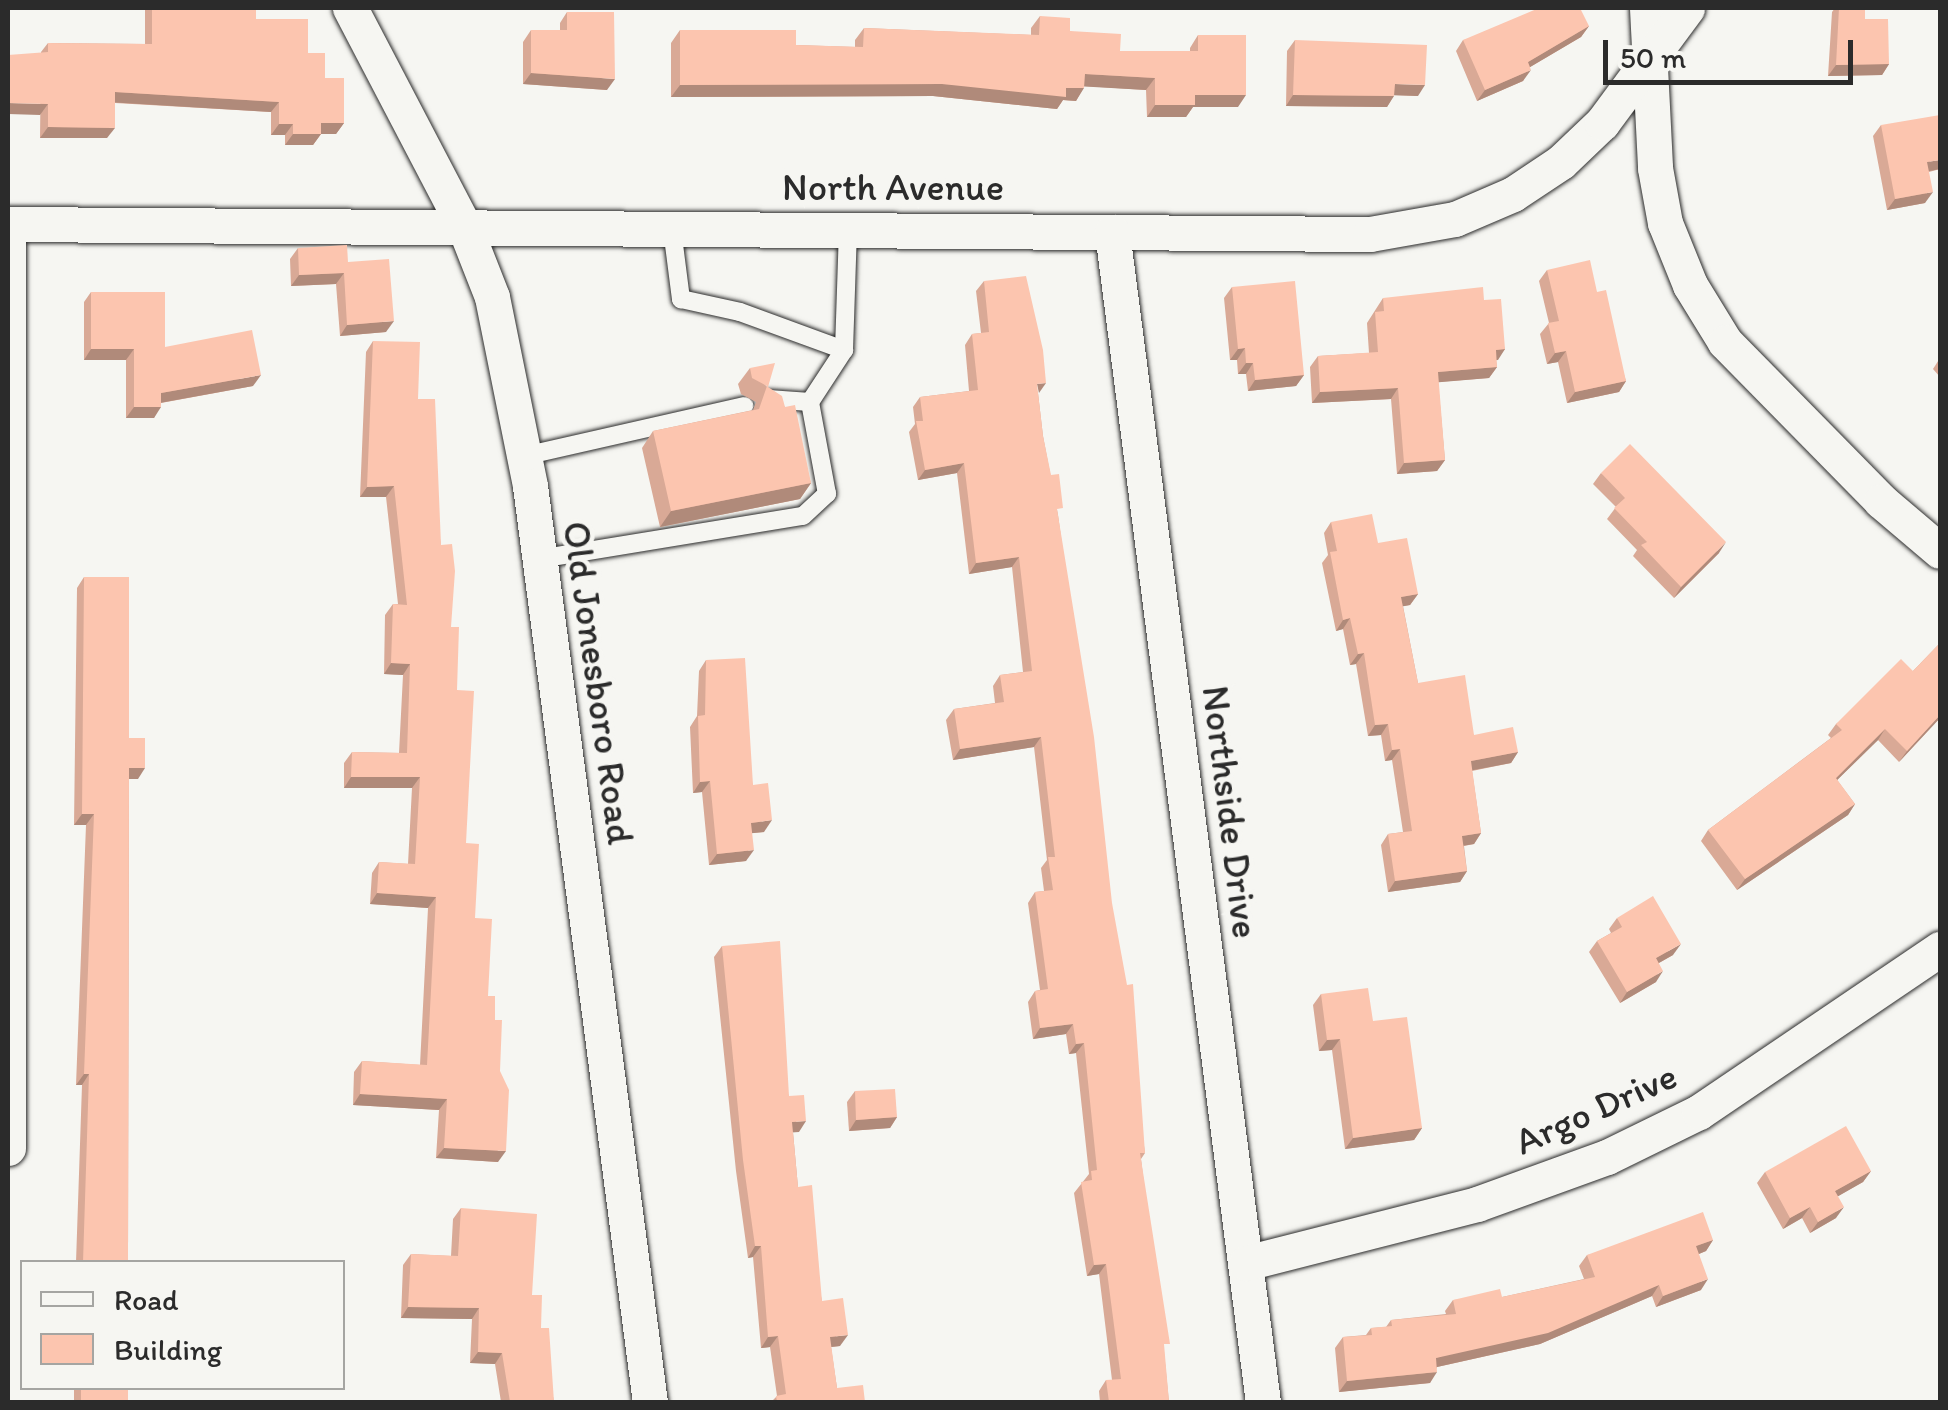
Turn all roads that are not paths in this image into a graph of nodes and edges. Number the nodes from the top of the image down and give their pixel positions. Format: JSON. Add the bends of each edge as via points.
{"nodes":[{"id":1,"x":350,"y":8,"type":"edge"},
{"id":2,"x":1647,"y":8,"type":"edge"},
{"id":3,"x":1687,"y":8,"type":"edge"},
{"id":4,"x":1648,"y":63,"type":"junction"},
{"id":5,"x":8,"y":224,"type":"edge"},
{"id":6,"x":465,"y":228,"type":"junction"},
{"id":7,"x":672,"y":229,"type":"junction"},
{"id":8,"x":848,"y":230,"type":"junction"},
{"id":9,"x":1112,"y":232,"type":"junction"},
{"id":10,"x":844,"y":350,"type":"junction"},
{"id":11,"x":768,"y":399,"type":"edge"},
{"id":12,"x":810,"y":402,"type":"junction"},
{"id":13,"x":744,"y":406,"type":"dead end"},
{"id":14,"x":524,"y":456,"type":"junction"},
{"id":15,"x":1940,"y":551,"type":"edge"},
{"id":16,"x":539,"y":559,"type":"junction"},
{"id":17,"x":1940,"y":949,"type":"edge"},
{"id":18,"x":8,"y":1148,"type":"edge"},
{"id":19,"x":1246,"y":1263,"type":"junction"},
{"id":20,"x":650,"y":1402,"type":"edge"},
{"id":21,"x":1263,"y":1402,"type":"edge"}],
"edges":[{"from":1,"to":6,"type":"street","name":"Old Jonesboro Road"},
{"from":2,"to":4,"type":"street"},
{"from":3,"to":4,"type":"street","name":"North Avenue"},
{"from":4,"to":9,"type":"street","name":"North Avenue","via":[[1602,123],[1561,162],[1513,194],[1455,219],[1370,234]]},
{"from":4,"to":15,"type":"street","via":[[1655,168],[1666,223],[1690,285],[1725,342],[1881,501]]},
{"from":5,"to":6,"type":"street","name":"North Avenue"},
{"from":5,"to":18,"type":"street"},
{"from":6,"to":7,"type":"street","name":"North Avenue"},
{"from":6,"to":14,"type":"street","name":"Old Jonesboro Road","via":[[492,298]]},
{"from":7,"to":8,"type":"street","name":"North Avenue"},
{"from":7,"to":10,"type":"lane","via":[[681,299],[740,312]]},
{"from":8,"to":9,"type":"street","name":"North Avenue"},
{"from":8,"to":10,"type":"lane"},
{"from":9,"to":19,"type":"street","name":"Northside Drive"},
{"from":10,"to":12,"type":"lane"},
{"from":11,"to":12,"type":"lane"},
{"from":12,"to":16,"type":"lane","via":[[828,494],[803,516]]},
{"from":13,"to":14,"type":"lane"},
{"from":14,"to":16,"type":"street","name":"Old Jonesboro Road"},
{"from":16,"to":20,"type":"street","name":"Old Jonesboro Road"},
{"from":17,"to":19,"type":"street","name":"Argo Drive","via":[[1699,1112],[1607,1157],[1477,1204]]},
{"from":19,"to":21,"type":"street","name":"Northside Drive"}]}
